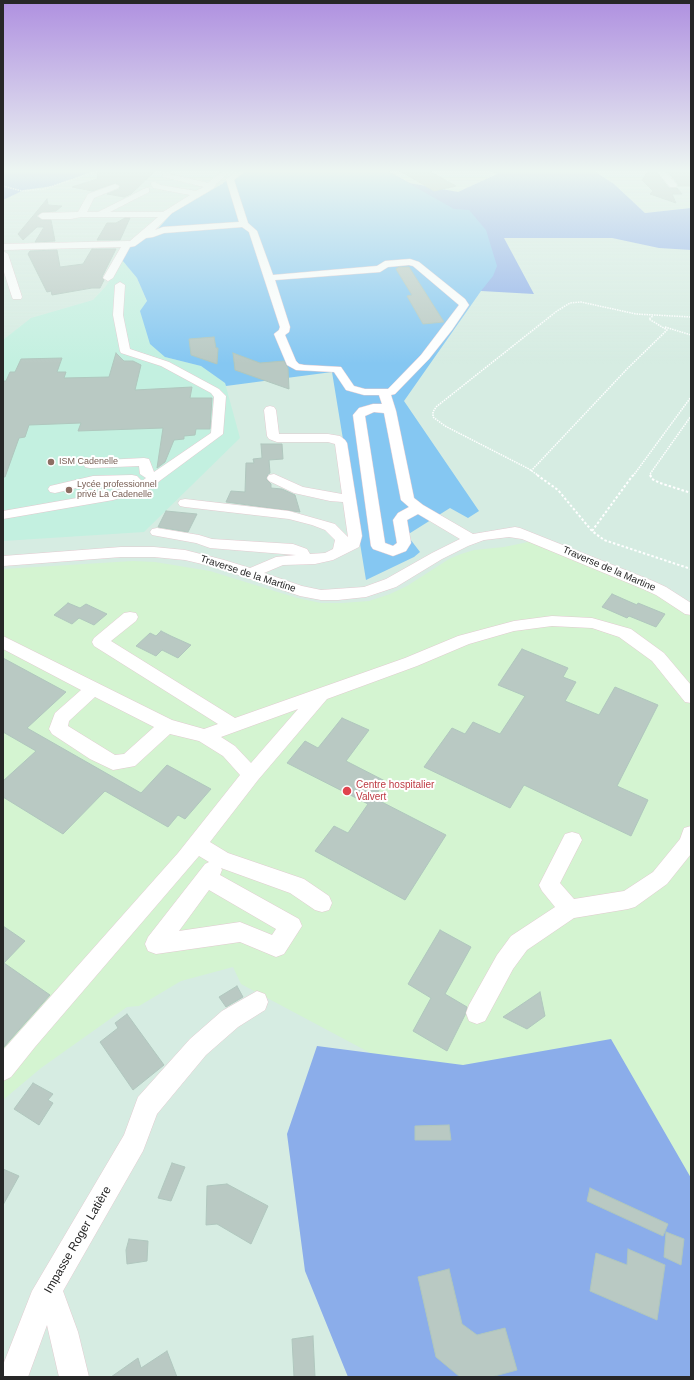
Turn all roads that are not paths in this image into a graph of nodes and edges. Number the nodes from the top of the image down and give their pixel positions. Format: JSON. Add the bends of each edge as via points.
{"nodes":[{"id":1,"x":147,"y":235,"type":"edge"},
{"id":2,"x":254,"y":235,"type":"edge"},
{"id":3,"x":142,"y":236,"type":"joint"},
{"id":4,"x":127,"y":244,"type":"junction"},
{"id":5,"x":3,"y":247,"type":"edge"},
{"id":6,"x":3,"y":254,"type":"edge"},
{"id":7,"x":108,"y":278,"type":"dead end"},
{"id":8,"x":269,"y":278,"type":"junction"},
{"id":9,"x":120,"y":285,"type":"dead end"},
{"id":10,"x":3,"y":294,"type":"edge"},
{"id":11,"x":384,"y":392,"type":"junction"},
{"id":12,"x":270,"y":410,"type":"dead end"},
{"id":13,"x":390,"y":411,"type":"junction"},
{"id":14,"x":90,"y":464,"type":"dead end"},
{"id":15,"x":156,"y":477,"type":"junction"},
{"id":16,"x":274,"y":478,"type":"dead end"},
{"id":17,"x":141,"y":488,"type":"junction"},
{"id":18,"x":55,"y":489,"type":"dead end"},
{"id":19,"x":350,"y":499,"type":"junction"},
{"id":20,"x":185,"y":503,"type":"dead end"},
{"id":21,"x":418,"y":508,"type":"junction"},
{"id":22,"x":3,"y":515,"type":"edge"},
{"id":23,"x":158,"y":532,"type":"dead end"},
{"id":24,"x":468,"y":537,"type":"junction"},
{"id":25,"x":340,"y":551,"type":"junction"},
{"id":26,"x":304,"y":559,"type":"junction"},
{"id":27,"x":3,"y":561,"type":"edge"},
{"id":28,"x":250,"y":574,"type":"junction"},
{"id":29,"x":691,"y":610,"type":"edge"},
{"id":30,"x":130,"y":617,"type":"dead end"},
{"id":31,"x":3,"y":642,"type":"edge"},
{"id":32,"x":94,"y":688,"type":"junction"},
{"id":33,"x":320,"y":695,"type":"junction"},
{"id":34,"x":691,"y":697,"type":"edge"},
{"id":35,"x":167,"y":726,"type":"junction"},
{"id":36,"x":233,"y":726,"type":"junction"},
{"id":37,"x":204,"y":736,"type":"junction"},
{"id":38,"x":251,"y":775,"type":"junction"},
{"id":39,"x":691,"y":834,"type":"edge"},
{"id":40,"x":572,"y":840,"type":"dead end"},
{"id":41,"x":197,"y":845,"type":"junction"},
{"id":42,"x":220,"y":858,"type":"junction"},
{"id":43,"x":206,"y":878,"type":"junction"},
{"id":44,"x":322,"y":902,"type":"dead end"},
{"id":45,"x":570,"y":908,"type":"junction"},
{"id":46,"x":257,"y":1002,"type":"dead end"},
{"id":47,"x":477,"y":1013,"type":"dead end"},
{"id":48,"x":3,"y":1069,"type":"edge"},
{"id":49,"x":49,"y":1290,"type":"junction"},
{"id":50,"x":14,"y":1377,"type":"edge"},
{"id":51,"x":74,"y":1377,"type":"edge"}],
"edges":[{"from":1,"to":3,"type":"street"},
{"from":2,"to":8,"type":"street"},
{"from":3,"to":4,"type":"street","via":[[135,243]]},
{"from":4,"to":5,"type":"street"},
{"from":4,"to":7,"type":"street"},
{"from":6,"to":10,"type":"street","via":[[16,293]]},
{"from":8,"to":11,"type":"street","via":[[285,327],[284,332],[279,334],[291,363],[296,367],[337,369],[350,388],[364,392]]},
{"from":8,"to":11,"type":"street","via":[[380,269],[385,264],[410,262],[416,264],[461,301],[464,305],[425,356],[391,392]]},
{"from":9,"to":15,"type":"street","via":[[118,315],[125,351],[165,364],[220,396],[218,434]]},
{"from":11,"to":13,"type":"street"},
{"from":12,"to":19,"type":"street","via":[[273,436],[277,438],[328,438],[341,443]]},
{"from":13,"to":21,"type":"street","via":[[408,500]]},
{"from":13,"to":21,"type":"street","via":[[373,408],[359,415],[378,546],[393,551],[401,548],[404,543],[400,520]]},
{"from":14,"to":15,"type":"street","via":[[144,462],[146,474]]},
{"from":15,"to":17,"type":"street"},
{"from":16,"to":19,"type":"street","via":[[299,490]]},
{"from":17,"to":18,"type":"street","via":[[132,478],[93,480]]},
{"from":17,"to":22,"type":"street","via":[[113,496]]},
{"from":19,"to":25,"type":"street","via":[[356,536],[354,544]]},
{"from":20,"to":25,"type":"street","via":[[289,515],[330,526],[342,539]]},
{"from":21,"to":24,"type":"street"},
{"from":23,"to":26,"type":"street","via":[[210,543],[293,549],[302,552]]},
{"from":24,"to":28,"type":"street","name":"Traverse de la Martine","via":[[391,583],[366,592],[321,595],[300,591]]},
{"from":24,"to":29,"type":"street","name":"Traverse de la Martine","via":[[502,533],[525,535],[648,585]]},
{"from":25,"to":26,"type":"street","via":[[328,557]]},
{"from":26,"to":28,"type":"street","via":[[281,560]]},
{"from":27,"to":28,"type":"street","name":"Traverse de la Martine","via":[[154,552],[185,555]]},
{"from":30,"to":36,"type":"street","via":[[100,642]]},
{"from":31,"to":32,"type":"street"},
{"from":32,"to":35,"type":"street"},
{"from":32,"to":35,"type":"street","via":[[61,718],[58,729],[113,763],[129,761]]},
{"from":33,"to":34,"type":"street","via":[[464,640],[514,626],[552,620],[592,623],[625,633],[658,657]]},
{"from":33,"to":36,"type":"street"},
{"from":33,"to":38,"type":"street"},
{"from":35,"to":37,"type":"street"},
{"from":36,"to":37,"type":"street"},
{"from":37,"to":38,"type":"street","via":[[229,751]]},
{"from":38,"to":41,"type":"street"},
{"from":39,"to":45,"type":"street","via":[[688,843],[660,878],[628,900]]},
{"from":40,"to":45,"type":"street","via":[[549,885]]},
{"from":41,"to":42,"type":"street"},
{"from":41,"to":48,"type":"street"},
{"from":42,"to":43,"type":"street"},
{"from":42,"to":44,"type":"street","via":[[298,886]]},
{"from":43,"to":43,"type":"street","via":[[156,944],[240,932],[276,947],[291,926]]},
{"from":45,"to":47,"type":"street","via":[[519,943],[505,962]]},
{"from":46,"to":49,"type":"street","name":"Impasse Roger Latière","via":[[230,1019],[198,1047],[147,1106],[134,1142]]},
{"from":49,"to":50,"type":"street","name":"Impasse Roger Latière","via":[[42,1301]]},
{"from":49,"to":51,"type":"street","via":[[64,1332]]}]}
